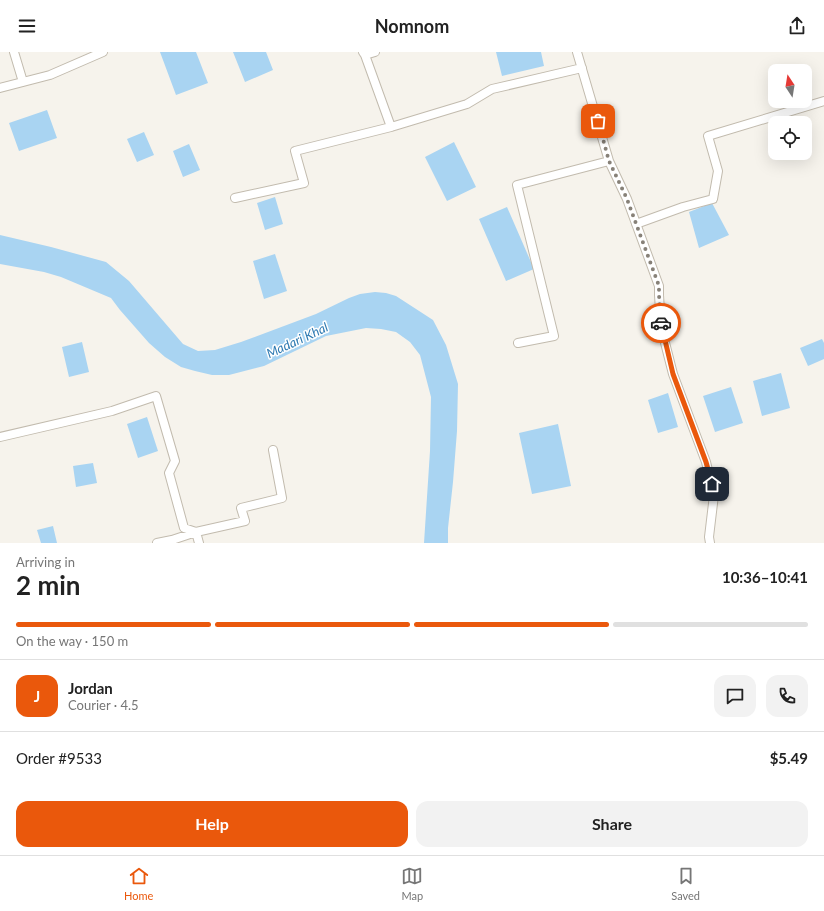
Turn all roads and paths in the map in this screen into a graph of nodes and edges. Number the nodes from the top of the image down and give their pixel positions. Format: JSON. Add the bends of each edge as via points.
{"nodes":[{"id":1,"x":14,"y":52,"type":"edge"},
{"id":2,"x":103,"y":52,"type":"edge"},
{"id":3,"x":374,"y":52,"type":"edge"},
{"id":4,"x":577,"y":52,"type":"edge"},
{"id":5,"x":364,"y":54,"type":"edge"},
{"id":6,"x":582,"y":68,"type":"junction"},
{"id":7,"x":23,"y":82,"type":"junction"},
{"id":8,"x":0,"y":88,"type":"edge"},
{"id":9,"x":824,"y":101,"type":"edge"},
{"id":10,"x":391,"y":127,"type":"junction"},
{"id":11,"x":609,"y":161,"type":"junction"},
{"id":12,"x":235,"y":198,"type":"dead end"},
{"id":13,"x":636,"y":224,"type":"junction"},
{"id":14,"x":518,"y":343,"type":"dead end"},
{"id":15,"x":0,"y":437,"type":"edge"},
{"id":16,"x":273,"y":450,"type":"dead end"},
{"id":17,"x":196,"y":532,"type":"junction"},
{"id":18,"x":710,"y":540,"type":"edge"},
{"id":19,"x":157,"y":543,"type":"edge"},
{"id":20,"x":199,"y":543,"type":"edge"}],
"edges":[{"from":1,"to":7,"type":"street"},
{"from":2,"to":7,"type":"street","via":[[50,75]]},
{"from":3,"to":5,"type":"street"},
{"from":4,"to":6,"type":"street"},
{"from":5,"to":10,"type":"street"},
{"from":6,"to":10,"type":"street","via":[[492,89],[467,104]]},
{"from":6,"to":11,"type":"street"},
{"from":7,"to":8,"type":"street"},
{"from":9,"to":13,"type":"street","via":[[708,136],[718,171],[713,199]]},
{"from":10,"to":12,"type":"street","via":[[296,151],[304,183]]},
{"from":11,"to":13,"type":"street"},
{"from":11,"to":14,"type":"street","via":[[517,185],[554,336]]},
{"from":13,"to":18,"type":"street","via":[[659,286],[661,327],[673,374],[706,462],[714,495]]},
{"from":15,"to":17,"type":"street","via":[[112,411],[156,396],[175,461],[169,473],[184,528]]},
{"from":16,"to":17,"type":"street","via":[[282,498],[241,508],[245,521]]},
{"from":17,"to":19,"type":"street"},
{"from":17,"to":20,"type":"street"}]}
